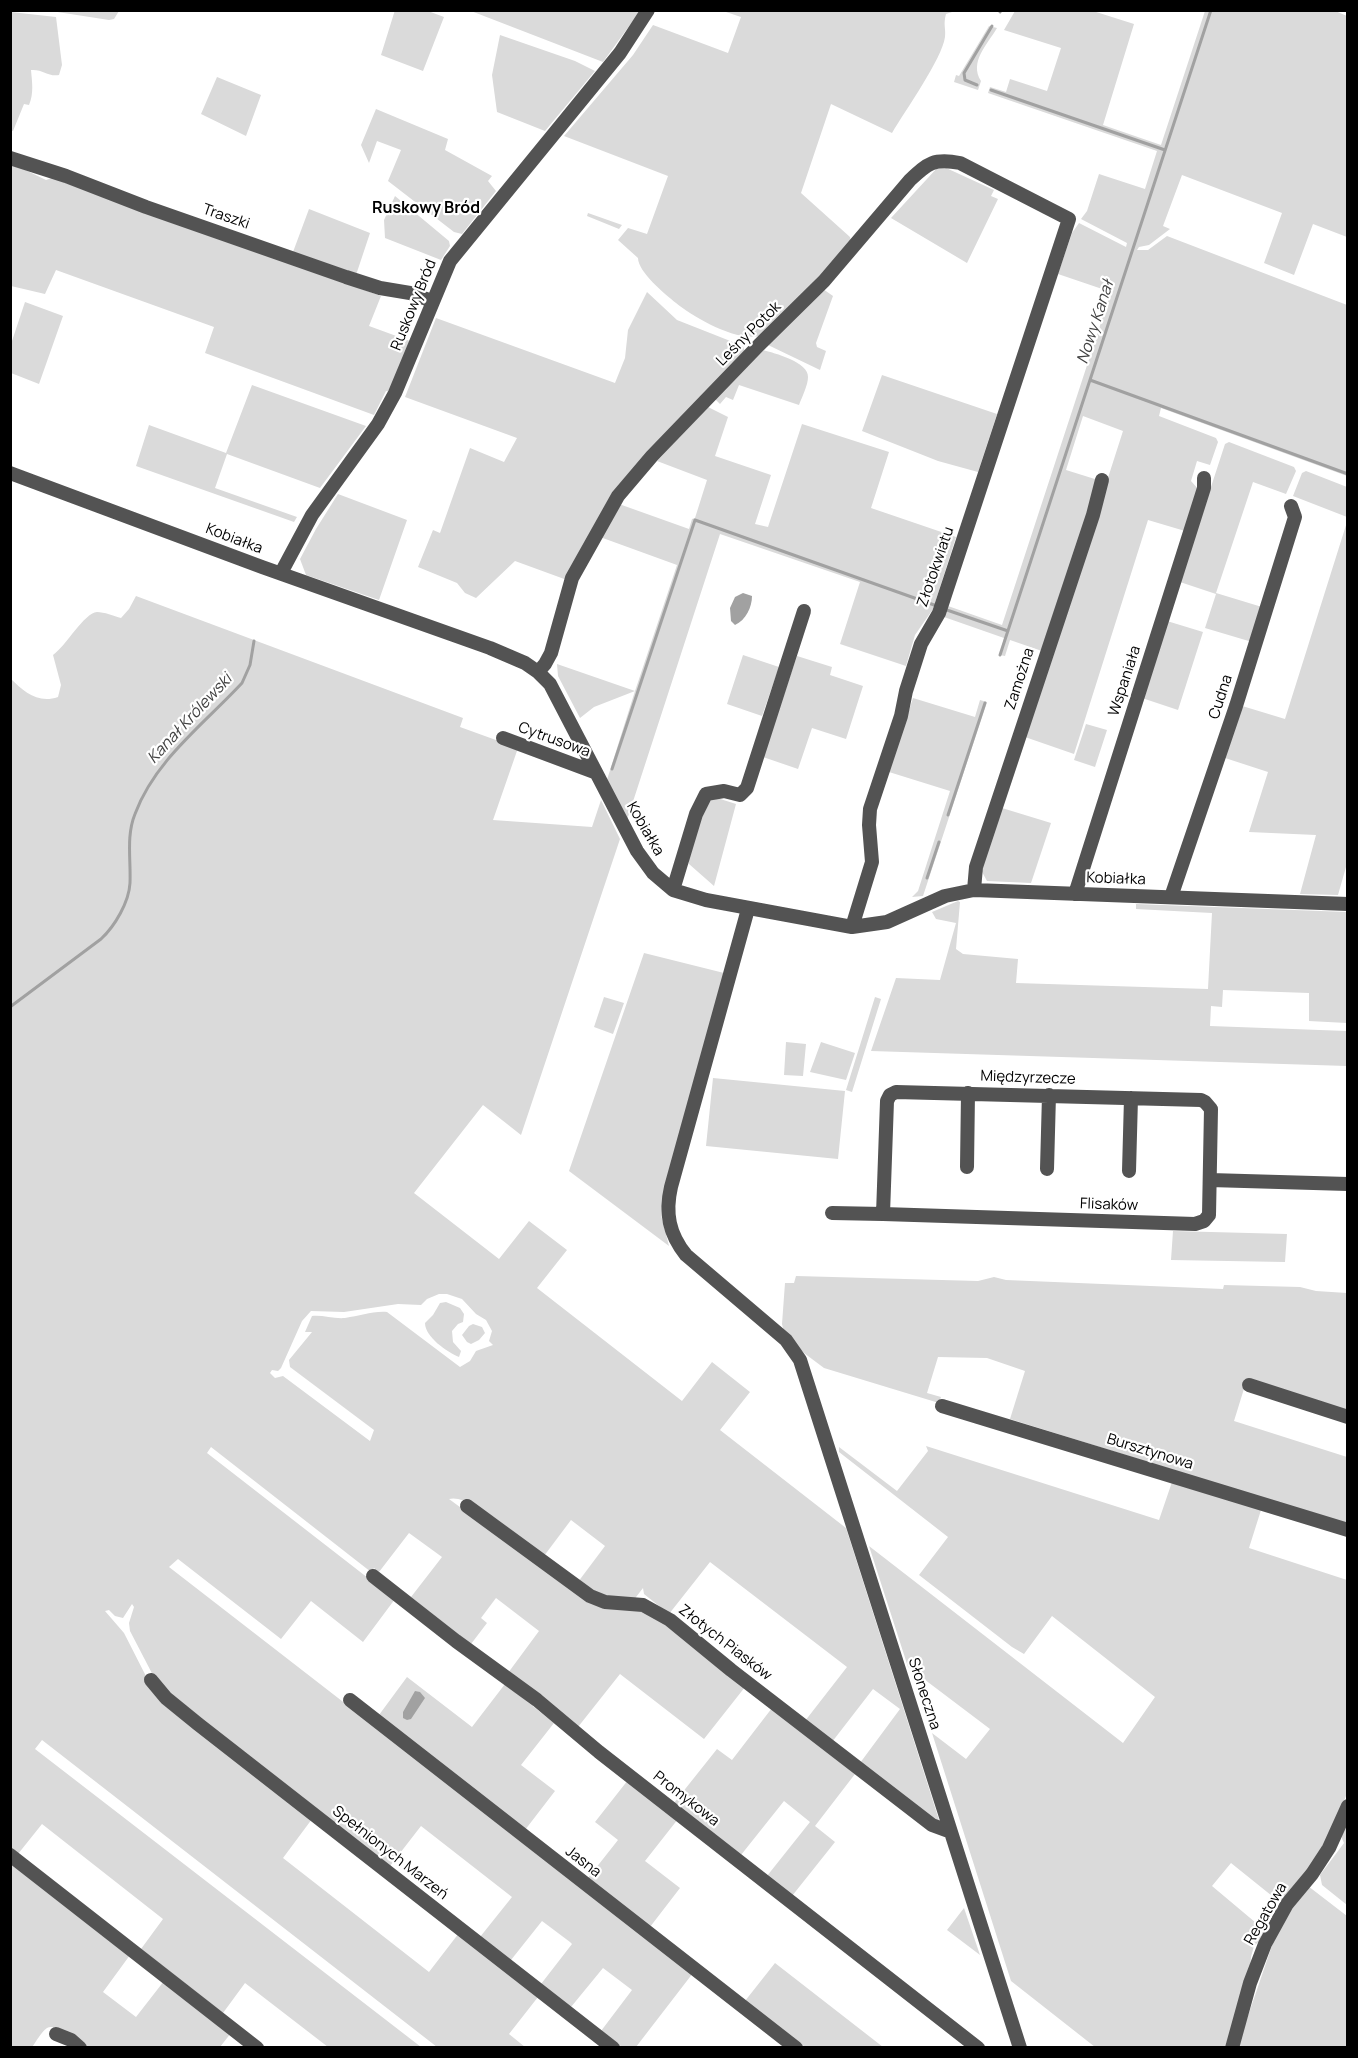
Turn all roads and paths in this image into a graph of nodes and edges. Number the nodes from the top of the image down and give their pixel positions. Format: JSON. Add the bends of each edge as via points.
{"nodes":[{"id":1,"x":648,"y":10,"type":"edge"},
{"id":2,"x":10,"y":158,"type":"edge"},
{"id":3,"x":1069,"y":219,"type":"joint"},
{"id":4,"x":432,"y":301,"type":"junction"},
{"id":5,"x":10,"y":473,"type":"edge"},
{"id":6,"x":1204,"y":478,"type":"dead end"},
{"id":7,"x":1102,"y":480,"type":"dead end"},
{"id":8,"x":1291,"y":506,"type":"dead end"},
{"id":9,"x":281,"y":573,"type":"junction"},
{"id":10,"x":804,"y":611,"type":"dead end"},
{"id":11,"x":538,"y":672,"type":"junction"},
{"id":12,"x":503,"y":738,"type":"dead end"},
{"id":13,"x":594,"y":772,"type":"junction"},
{"id":14,"x":673,"y":890,"type":"junction"},
{"id":15,"x":974,"y":890,"type":"junction"},
{"id":16,"x":1074,"y":894,"type":"junction"},
{"id":17,"x":1171,"y":897,"type":"junction"},
{"id":18,"x":1347,"y":904,"type":"edge"},
{"id":19,"x":748,"y":909,"type":"junction"},
{"id":20,"x":852,"y":927,"type":"junction"},
{"id":21,"x":968,"y":1093,"type":"junction"},
{"id":22,"x":1049,"y":1095,"type":"junction"},
{"id":23,"x":1131,"y":1098,"type":"junction"},
{"id":24,"x":967,"y":1167,"type":"dead end"},
{"id":25,"x":1047,"y":1169,"type":"dead end"},
{"id":26,"x":1129,"y":1171,"type":"dead end"},
{"id":27,"x":1210,"y":1180,"type":"junction"},
{"id":28,"x":1347,"y":1184,"type":"edge"},
{"id":29,"x":832,"y":1213,"type":"dead end"},
{"id":30,"x":883,"y":1214,"type":"junction"},
{"id":31,"x":1249,"y":1385,"type":"dead end"},
{"id":32,"x":942,"y":1406,"type":"dead end"},
{"id":33,"x":1347,"y":1417,"type":"edge"},
{"id":34,"x":466,"y":1506,"type":"dead end"},
{"id":35,"x":1347,"y":1530,"type":"edge"},
{"id":36,"x":373,"y":1576,"type":"dead end"},
{"id":37,"x":152,"y":1680,"type":"dead end"},
{"id":38,"x":350,"y":1700,"type":"dead end"},
{"id":39,"x":1347,"y":1806,"type":"edge"},
{"id":40,"x":951,"y":1832,"type":"junction"},
{"id":41,"x":10,"y":1855,"type":"edge"},
{"id":42,"x":56,"y":2034,"type":"dead end"},
{"id":43,"x":80,"y":2048,"type":"edge"},
{"id":44,"x":257,"y":2048,"type":"edge"},
{"id":45,"x":613,"y":2048,"type":"edge"},
{"id":46,"x":796,"y":2048,"type":"edge"},
{"id":47,"x":978,"y":2048,"type":"edge"},
{"id":48,"x":1020,"y":2048,"type":"edge"},
{"id":49,"x":1232,"y":2048,"type":"edge"}],
"edges":[{"from":1,"to":4,"type":"street","name":"Ruskowy Bród","via":[[620,53],[457,250]]},
{"from":2,"to":4,"type":"street","name":"Traszki","via":[[346,277]]},
{"from":3,"to":11,"type":"street","name":"Leśny Potok","via":[[960,163],[934,161],[926,166],[824,281],[652,456],[618,496],[573,578],[550,652]]},
{"from":3,"to":20,"type":"street","name":"Złotokwiatu","via":[[941,608],[921,644],[909,681],[872,803],[872,862]]},
{"from":4,"to":9,"type":"street","name":"Ruskowy Bród","via":[[386,410],[317,506]]},
{"from":5,"to":9,"type":"street","name":"Kobiałka"},
{"from":6,"to":16,"type":"street","name":"Wspaniała"},
{"from":7,"to":15,"type":"street","name":"Zamożna","via":[[976,867]]},
{"from":8,"to":17,"type":"street","name":"Cudna","via":[[1295,517]]},
{"from":9,"to":11,"type":"street","name":"Kobiałka","via":[[490,648]]},
{"from":10,"to":14,"type":"street","via":[[747,788],[740,795],[724,791],[706,794]]},
{"from":11,"to":13,"type":"street","name":"Kobiałka","via":[[558,698]]},
{"from":12,"to":13,"type":"street","name":"Cytrusowa"},
{"from":13,"to":14,"type":"street","name":"Kobiałka","via":[[644,862]]},
{"from":14,"to":19,"type":"street","name":"Kobiałka"},
{"from":15,"to":16,"type":"street","name":"Kobiałka"},
{"from":15,"to":20,"type":"street","name":"Kobiałka","via":[[945,896],[887,922]]},
{"from":16,"to":17,"type":"street","name":"Kobiałka"},
{"from":17,"to":18,"type":"street","name":"Kobiałka"},
{"from":19,"to":20,"type":"street","name":"Kobiałka"},
{"from":19,"to":40,"type":"street","name":"Słoneczna","via":[[671,1186],[668,1218],[674,1239],[686,1255],[773,1329],[796,1351],[803,1366]]},
{"from":21,"to":22,"type":"street","name":"Międzyrzecze"},
{"from":21,"to":24,"type":"street"},
{"from":21,"to":30,"type":"street","name":"Międzyrzecze","via":[[899,1091],[888,1098]]},
{"from":22,"to":23,"type":"street","name":"Międzyrzecze"},
{"from":22,"to":25,"type":"street"},
{"from":23,"to":26,"type":"street"},
{"from":23,"to":27,"type":"street","name":"Międzyrzecze","via":[[1201,1100],[1209,1105]]},
{"from":27,"to":28,"type":"street"},
{"from":27,"to":30,"type":"street","name":"Flisaków","via":[[1209,1215],[1195,1224]]},
{"from":29,"to":30,"type":"street","name":"Flisaków"},
{"from":31,"to":33,"type":"street"},
{"from":32,"to":35,"type":"street","name":"Bursztynowa"},
{"from":34,"to":40,"type":"street","name":"Złotych Piasków","via":[[590,1596],[605,1602],[643,1605],[670,1620],[932,1825]]},
{"from":36,"to":47,"type":"street","name":"Promykowa","via":[[537,1700],[598,1752]]},
{"from":37,"to":45,"type":"street","name":"Spełnionych Marzeń","via":[[166,1698],[198,1724]]},
{"from":38,"to":46,"type":"street","name":"Jasna"},
{"from":39,"to":49,"type":"street","name":"Regatowa","via":[[1329,1848],[1287,1904],[1265,1944]]},
{"from":40,"to":48,"type":"street","name":"Słoneczna"},
{"from":41,"to":44,"type":"street"},
{"from":42,"to":43,"type":"street"}]}
